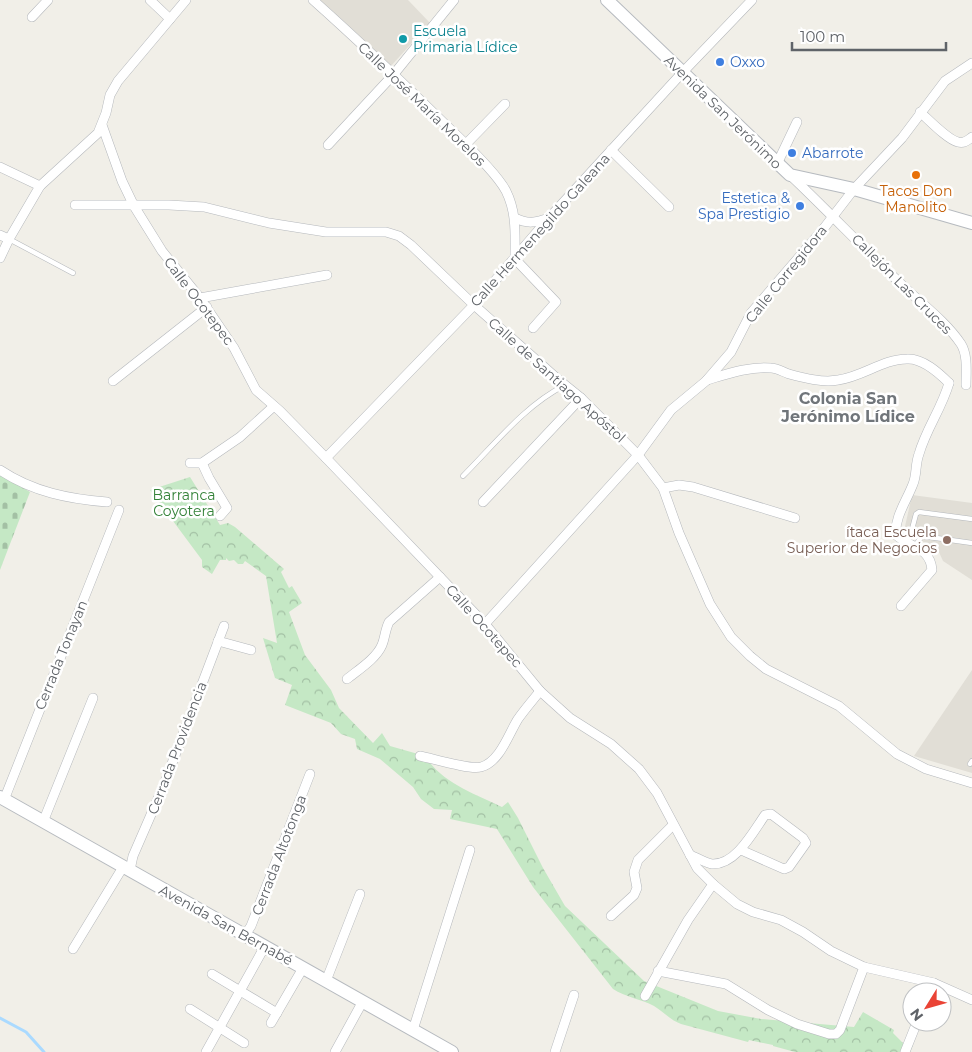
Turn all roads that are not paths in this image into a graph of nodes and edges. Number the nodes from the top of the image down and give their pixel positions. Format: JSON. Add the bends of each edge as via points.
{"nodes":[{"id":1,"x":48,"y":0,"type":"edge"},
{"id":2,"x":150,"y":0,"type":"edge"},
{"id":3,"x":186,"y":0,"type":"edge"},
{"id":4,"x":313,"y":0,"type":"edge"},
{"id":5,"x":454,"y":0,"type":"edge"},
{"id":6,"x":607,"y":0,"type":"edge"},
{"id":7,"x":752,"y":0,"type":"edge"},
{"id":8,"x":32,"y":17,"type":"dead end"},
{"id":9,"x":170,"y":19,"type":"junction"},
{"id":10,"x":972,"y":63,"type":"edge"},
{"id":11,"x":682,"y":73,"type":"junction"},
{"id":12,"x":394,"y":74,"type":"junction"},
{"id":13,"x":504,"y":104,"type":"dead end"},
{"id":14,"x":920,"y":112,"type":"junction"},
{"id":15,"x":797,"y":122,"type":"dead end"},
{"id":16,"x":102,"y":125,"type":"junction"},
{"id":17,"x":972,"y":136,"type":"edge"},
{"id":18,"x":466,"y":144,"type":"junction"},
{"id":19,"x":328,"y":145,"type":"dead end"},
{"id":20,"x":611,"y":150,"type":"junction"},
{"id":21,"x":777,"y":164,"type":"junction"},
{"id":22,"x":0,"y":167,"type":"edge"},
{"id":23,"x":790,"y":175,"type":"junction"},
{"id":24,"x":40,"y":186,"type":"junction"},
{"id":25,"x":854,"y":189,"type":"junction"},
{"id":26,"x":75,"y":205,"type":"dead end"},
{"id":27,"x":134,"y":206,"type":"junction"},
{"id":28,"x":669,"y":207,"type":"dead end"},
{"id":29,"x":833,"y":215,"type":"junction"},
{"id":30,"x":515,"y":218,"type":"junction"},
{"id":31,"x":549,"y":218,"type":"junction"},
{"id":32,"x":972,"y":224,"type":"edge"},
{"id":33,"x":0,"y":234,"type":"edge"},
{"id":34,"x":9,"y":239,"type":"junction"},
{"id":35,"x":0,"y":258,"type":"edge"},
{"id":36,"x":515,"y":259,"type":"junction"},
{"id":37,"x":73,"y":273,"type":"dead end"},
{"id":38,"x":327,"y":275,"type":"dead end"},
{"id":39,"x":200,"y":298,"type":"junction"},
{"id":40,"x":474,"y":305,"type":"junction"},
{"id":41,"x":207,"y":307,"type":"junction"},
{"id":42,"x":533,"y":328,"type":"dead end"},
{"id":43,"x":113,"y":381,"type":"dead end"},
{"id":44,"x":706,"y":381,"type":"junction"},
{"id":45,"x":950,"y":383,"type":"junction"},
{"id":46,"x":565,"y":385,"type":"junction"},
{"id":47,"x":969,"y":385,"type":"edge"},
{"id":48,"x":581,"y":398,"type":"junction"},
{"id":49,"x":274,"y":406,"type":"junction"},
{"id":50,"x":638,"y":455,"type":"junction"},
{"id":51,"x":326,"y":458,"type":"junction"},
{"id":52,"x":190,"y":463,"type":"dead end"},
{"id":53,"x":202,"y":463,"type":"junction"},
{"id":54,"x":0,"y":470,"type":"edge"},
{"id":55,"x":463,"y":476,"type":"dead end"},
{"id":56,"x":663,"y":488,"type":"junction"},
{"id":57,"x":107,"y":502,"type":"dead end"},
{"id":58,"x":484,"y":502,"type":"dead end"},
{"id":59,"x":119,"y":510,"type":"dead end"},
{"id":60,"x":220,"y":516,"type":"dead end"},
{"id":61,"x":795,"y":518,"type":"dead end"},
{"id":62,"x":972,"y":519,"type":"edge"},
{"id":63,"x":922,"y":536,"type":"junction"},
{"id":64,"x":972,"y":543,"type":"edge"},
{"id":65,"x":914,"y":547,"type":"junction"},
{"id":66,"x":440,"y":577,"type":"junction"},
{"id":67,"x":901,"y":606,"type":"dead end"},
{"id":68,"x":485,"y":624,"type":"junction"},
{"id":69,"x":224,"y":626,"type":"dead end"},
{"id":70,"x":218,"y":641,"type":"junction"},
{"id":71,"x":251,"y":650,"type":"dead end"},
{"id":72,"x":347,"y":679,"type":"dead end"},
{"id":73,"x":540,"y":691,"type":"junction"},
{"id":74,"x":93,"y":698,"type":"dead end"},
{"id":75,"x":420,"y":756,"type":"dead end"},
{"id":76,"x":310,"y":774,"type":"dead end"},
{"id":77,"x":972,"y":783,"type":"edge"},
{"id":78,"x":2,"y":799,"type":"edge"},
{"id":79,"x":43,"y":822,"type":"junction"},
{"id":80,"x":673,"y":825,"type":"junction"},
{"id":81,"x":470,"y":850,"type":"dead end"},
{"id":82,"x":741,"y":850,"type":"junction"},
{"id":83,"x":690,"y":854,"type":"junction"},
{"id":84,"x":126,"y":868,"type":"junction"},
{"id":85,"x":713,"y":884,"type":"junction"},
{"id":86,"x":360,"y":894,"type":"dead end"},
{"id":87,"x":611,"y":916,"type":"dead end"},
{"id":88,"x":245,"y":935,"type":"junction"},
{"id":89,"x":265,"y":946,"type":"junction"},
{"id":90,"x":73,"y":949,"type":"dead end"},
{"id":91,"x":864,"y":967,"type":"junction"},
{"id":92,"x":303,"y":968,"type":"junction"},
{"id":93,"x":658,"y":971,"type":"junction"},
{"id":94,"x":212,"y":974,"type":"dead end"},
{"id":95,"x":326,"y":981,"type":"junction"},
{"id":96,"x":930,"y":982,"type":"edge"},
{"id":97,"x":240,"y":990,"type":"junction"},
{"id":98,"x":952,"y":991,"type":"edge"},
{"id":99,"x":574,"y":995,"type":"dead end"},
{"id":100,"x":645,"y":996,"type":"dead end"},
{"id":101,"x":972,"y":1000,"type":"edge"},
{"id":102,"x":362,"y":1001,"type":"junction"},
{"id":103,"x":190,"y":1009,"type":"dead end"},
{"id":104,"x":277,"y":1013,"type":"junction"},
{"id":105,"x":271,"y":1023,"type":"dead end"},
{"id":106,"x":219,"y":1027,"type":"junction"},
{"id":107,"x":413,"y":1030,"type":"junction"},
{"id":108,"x":914,"y":1032,"type":"edge"},
{"id":109,"x":244,"y":1043,"type":"dead end"},
{"id":110,"x":206,"y":1052,"type":"edge"},
{"id":111,"x":335,"y":1052,"type":"edge"},
{"id":112,"x":452,"y":1052,"type":"edge"},
{"id":113,"x":555,"y":1052,"type":"edge"},
{"id":114,"x":905,"y":1052,"type":"edge"}],
"edges":[{"from":1,"to":8,"type":"street"},
{"from":2,"to":9,"type":"street"},
{"from":3,"to":9,"type":"street"},
{"from":4,"to":12,"type":"street","name":"Calle José María Morelos"},
{"from":5,"to":12,"type":"street"},
{"from":6,"to":11,"type":"main road","name":"Avenida San Jerónimo"},
{"from":7,"to":11,"type":"street","name":"Calle Hermenegildo Galeana"},
{"from":9,"to":16,"type":"street","via":[[118,81],[110,95]]},
{"from":10,"to":14,"type":"street","name":"Calle Corregidora","via":[[945,81]]},
{"from":11,"to":20,"type":"street","name":"Calle Hermenegildo Galeana"},
{"from":11,"to":21,"type":"main road","name":"Avenida San Jerónimo"},
{"from":12,"to":18,"type":"street","name":"Calle José María Morelos"},
{"from":12,"to":19,"type":"street"},
{"from":13,"to":18,"type":"street"},
{"from":14,"to":17,"type":"street","via":[[958,142],[965,142]]},
{"from":14,"to":25,"type":"street","name":"Calle Corregidora","via":[[902,138]]},
{"from":15,"to":21,"type":"street"},
{"from":16,"to":24,"type":"street","via":[[92,140]]},
{"from":16,"to":27,"type":"street","name":"Calle Ocotepec"},
{"from":18,"to":30,"type":"street","name":"Calle José María Morelos","via":[[505,189]]},
{"from":20,"to":28,"type":"street"},
{"from":20,"to":31,"type":"street","name":"Calle Hermenegildo Galeana"},
{"from":21,"to":23,"type":"main road","name":"Avenida San Jerónimo"},
{"from":22,"to":24,"type":"street"},
{"from":23,"to":25,"type":"main road","name":"Avenida San Jerónimo"},
{"from":23,"to":29,"type":"street","name":"Callejón Las Cruces"},
{"from":24,"to":34,"type":"street"},
{"from":25,"to":29,"type":"street","name":"Calle Corregidora"},
{"from":25,"to":32,"type":"main road","name":"Avenida San Jerónimo"},
{"from":26,"to":27,"type":"street","name":"Calle de Santiago Apóstol"},
{"from":27,"to":39,"type":"street","name":"Calle Ocotepec","via":[[162,251]]},
{"from":27,"to":40,"type":"street","name":"Calle de Santiago Apóstol","via":[[204,207],[326,232],[386,232],[411,245]]},
{"from":29,"to":44,"type":"street","name":"Calle Corregidora","via":[[751,313],[731,352]]},
{"from":29,"to":47,"type":"street","name":"Callejón Las Cruces","via":[[962,345]]},
{"from":30,"to":31,"type":"street","via":[[524,223],[537,223]]},
{"from":30,"to":36,"type":"street","name":"Calle José María Morelos"},
{"from":31,"to":36,"type":"street","name":"Calle Hermenegildo Galeana"},
{"from":33,"to":34,"type":"street"},
{"from":34,"to":35,"type":"street"},
{"from":34,"to":37,"type":"lane"},
{"from":36,"to":40,"type":"street","name":"Calle Hermenegildo Galeana"},
{"from":36,"to":42,"type":"street","via":[[556,302]]},
{"from":38,"to":39,"type":"street"},
{"from":39,"to":41,"type":"street","name":"Calle Ocotepec"},
{"from":40,"to":46,"type":"street","name":"Calle de Santiago Apóstol"},
{"from":40,"to":51,"type":"street","name":"Calle Hermenegildo Galeana"},
{"from":41,"to":43,"type":"street"},
{"from":41,"to":49,"type":"street","name":"Calle Ocotepec","via":[[256,390]]},
{"from":44,"to":45,"type":"street","via":[[739,371],[771,368],[817,380],[837,381],[889,362],[909,359],[939,372]]},
{"from":44,"to":50,"type":"street","name":"Calle Corregidora","via":[[672,410]]},
{"from":45,"to":47,"type":"street","name":"Callejón Las Cruces"},
{"from":45,"to":65,"type":"street","via":[[918,456],[915,482],[895,526],[896,535]]},
{"from":46,"to":48,"type":"street","name":"Calle de Santiago Apóstol"},
{"from":46,"to":55,"type":"lane","via":[[528,410]]},
{"from":48,"to":50,"type":"street","name":"Calle de Santiago Apóstol"},
{"from":48,"to":58,"type":"street"},
{"from":49,"to":51,"type":"street","name":"Calle Ocotepec"},
{"from":49,"to":53,"type":"street","via":[[240,437]]},
{"from":50,"to":56,"type":"street","name":"Calle de Santiago Apóstol"},
{"from":50,"to":68,"type":"street","name":"Calle Corregidora"},
{"from":51,"to":66,"type":"street","name":"Calle Ocotepec"},
{"from":52,"to":53,"type":"street"},
{"from":53,"to":60,"type":"street","via":[[228,508]]},
{"from":54,"to":57,"type":"street","via":[[37,490],[63,497]]},
{"from":56,"to":61,"type":"street","via":[[693,487]]},
{"from":56,"to":77,"type":"street","name":"Calle de Santiago Apóstol","via":[[710,604],[732,637],[750,656],[766,669],[839,706],[898,754],[926,769]]},
{"from":59,"to":78,"type":"street","name":"Cerrada Tonayan"},
{"from":62,"to":63,"type":"lane","via":[[919,512],[911,533]]},
{"from":63,"to":64,"type":"lane"},
{"from":63,"to":65,"type":"lane"},
{"from":65,"to":67,"type":"street","via":[[926,553],[932,570]]},
{"from":66,"to":68,"type":"street","name":"Calle Ocotepec"},
{"from":66,"to":72,"type":"street","via":[[389,622],[376,654]]},
{"from":68,"to":73,"type":"street","name":"Calle Ocotepec"},
{"from":69,"to":70,"type":"street","name":"Cerrada Providencia"},
{"from":70,"to":71,"type":"street"},
{"from":70,"to":84,"type":"street","name":"Cerrada Providencia","via":[[163,787]]},
{"from":73,"to":75,"type":"street","via":[[499,753],[488,764],[470,767]]},
{"from":73,"to":80,"type":"street","name":"Calle Ocotepec","via":[[570,718],[611,744],[639,769],[657,793]]},
{"from":74,"to":79,"type":"street"},
{"from":76,"to":88,"type":"street","name":"Cerrada Altotonga"},
{"from":78,"to":79,"type":"main road","name":"Avenida San Bernabé"},
{"from":79,"to":84,"type":"main road","name":"Avenida San Bernabé"},
{"from":80,"to":83,"type":"street","name":"Calle Ocotepec"},
{"from":80,"to":87,"type":"street","via":[[638,860],[634,872],[637,888],[634,895]]},
{"from":81,"to":107,"type":"street"},
{"from":82,"to":82,"type":"street","via":[[768,814],[806,843],[789,867],[784,869]]},
{"from":82,"to":83,"type":"street","via":[[720,863],[710,864]]},
{"from":83,"to":85,"type":"street","name":"Calle Ocotepec"},
{"from":84,"to":88,"type":"main road","name":"Avenida San Bernabé"},
{"from":84,"to":90,"type":"street","name":"Cerrada Providencia"},
{"from":85,"to":91,"type":"street","name":"Calle Ocotepec","via":[[737,904],[781,920]]},
{"from":85,"to":93,"type":"street"},
{"from":86,"to":95,"type":"street"},
{"from":88,"to":89,"type":"main road","name":"Avenida San Bernabé"},
{"from":89,"to":92,"type":"main road","name":"Avenida San Bernabé"},
{"from":89,"to":97,"type":"street"},
{"from":91,"to":93,"type":"street","via":[[836,1034],[797,1024],[726,984]]},
{"from":91,"to":96,"type":"street","name":"Calle Ocotepec"},
{"from":92,"to":95,"type":"main road","name":"Avenida San Bernabé"},
{"from":92,"to":104,"type":"street"},
{"from":93,"to":100,"type":"street"},
{"from":94,"to":97,"type":"street"},
{"from":95,"to":102,"type":"main road","name":"Avenida San Bernabé"},
{"from":97,"to":104,"type":"street"},
{"from":97,"to":106,"type":"street"},
{"from":98,"to":101,"type":"street","name":"Calle Ocotepec"},
{"from":99,"to":113,"type":"street"},
{"from":102,"to":107,"type":"main road","name":"Avenida San Bernabé"},
{"from":102,"to":111,"type":"street"},
{"from":103,"to":106,"type":"street"},
{"from":104,"to":105,"type":"street"},
{"from":106,"to":109,"type":"street"},
{"from":106,"to":110,"type":"street"},
{"from":107,"to":112,"type":"main road","name":"Avenida San Bernabé"},
{"from":108,"to":114,"type":"street"}]}
